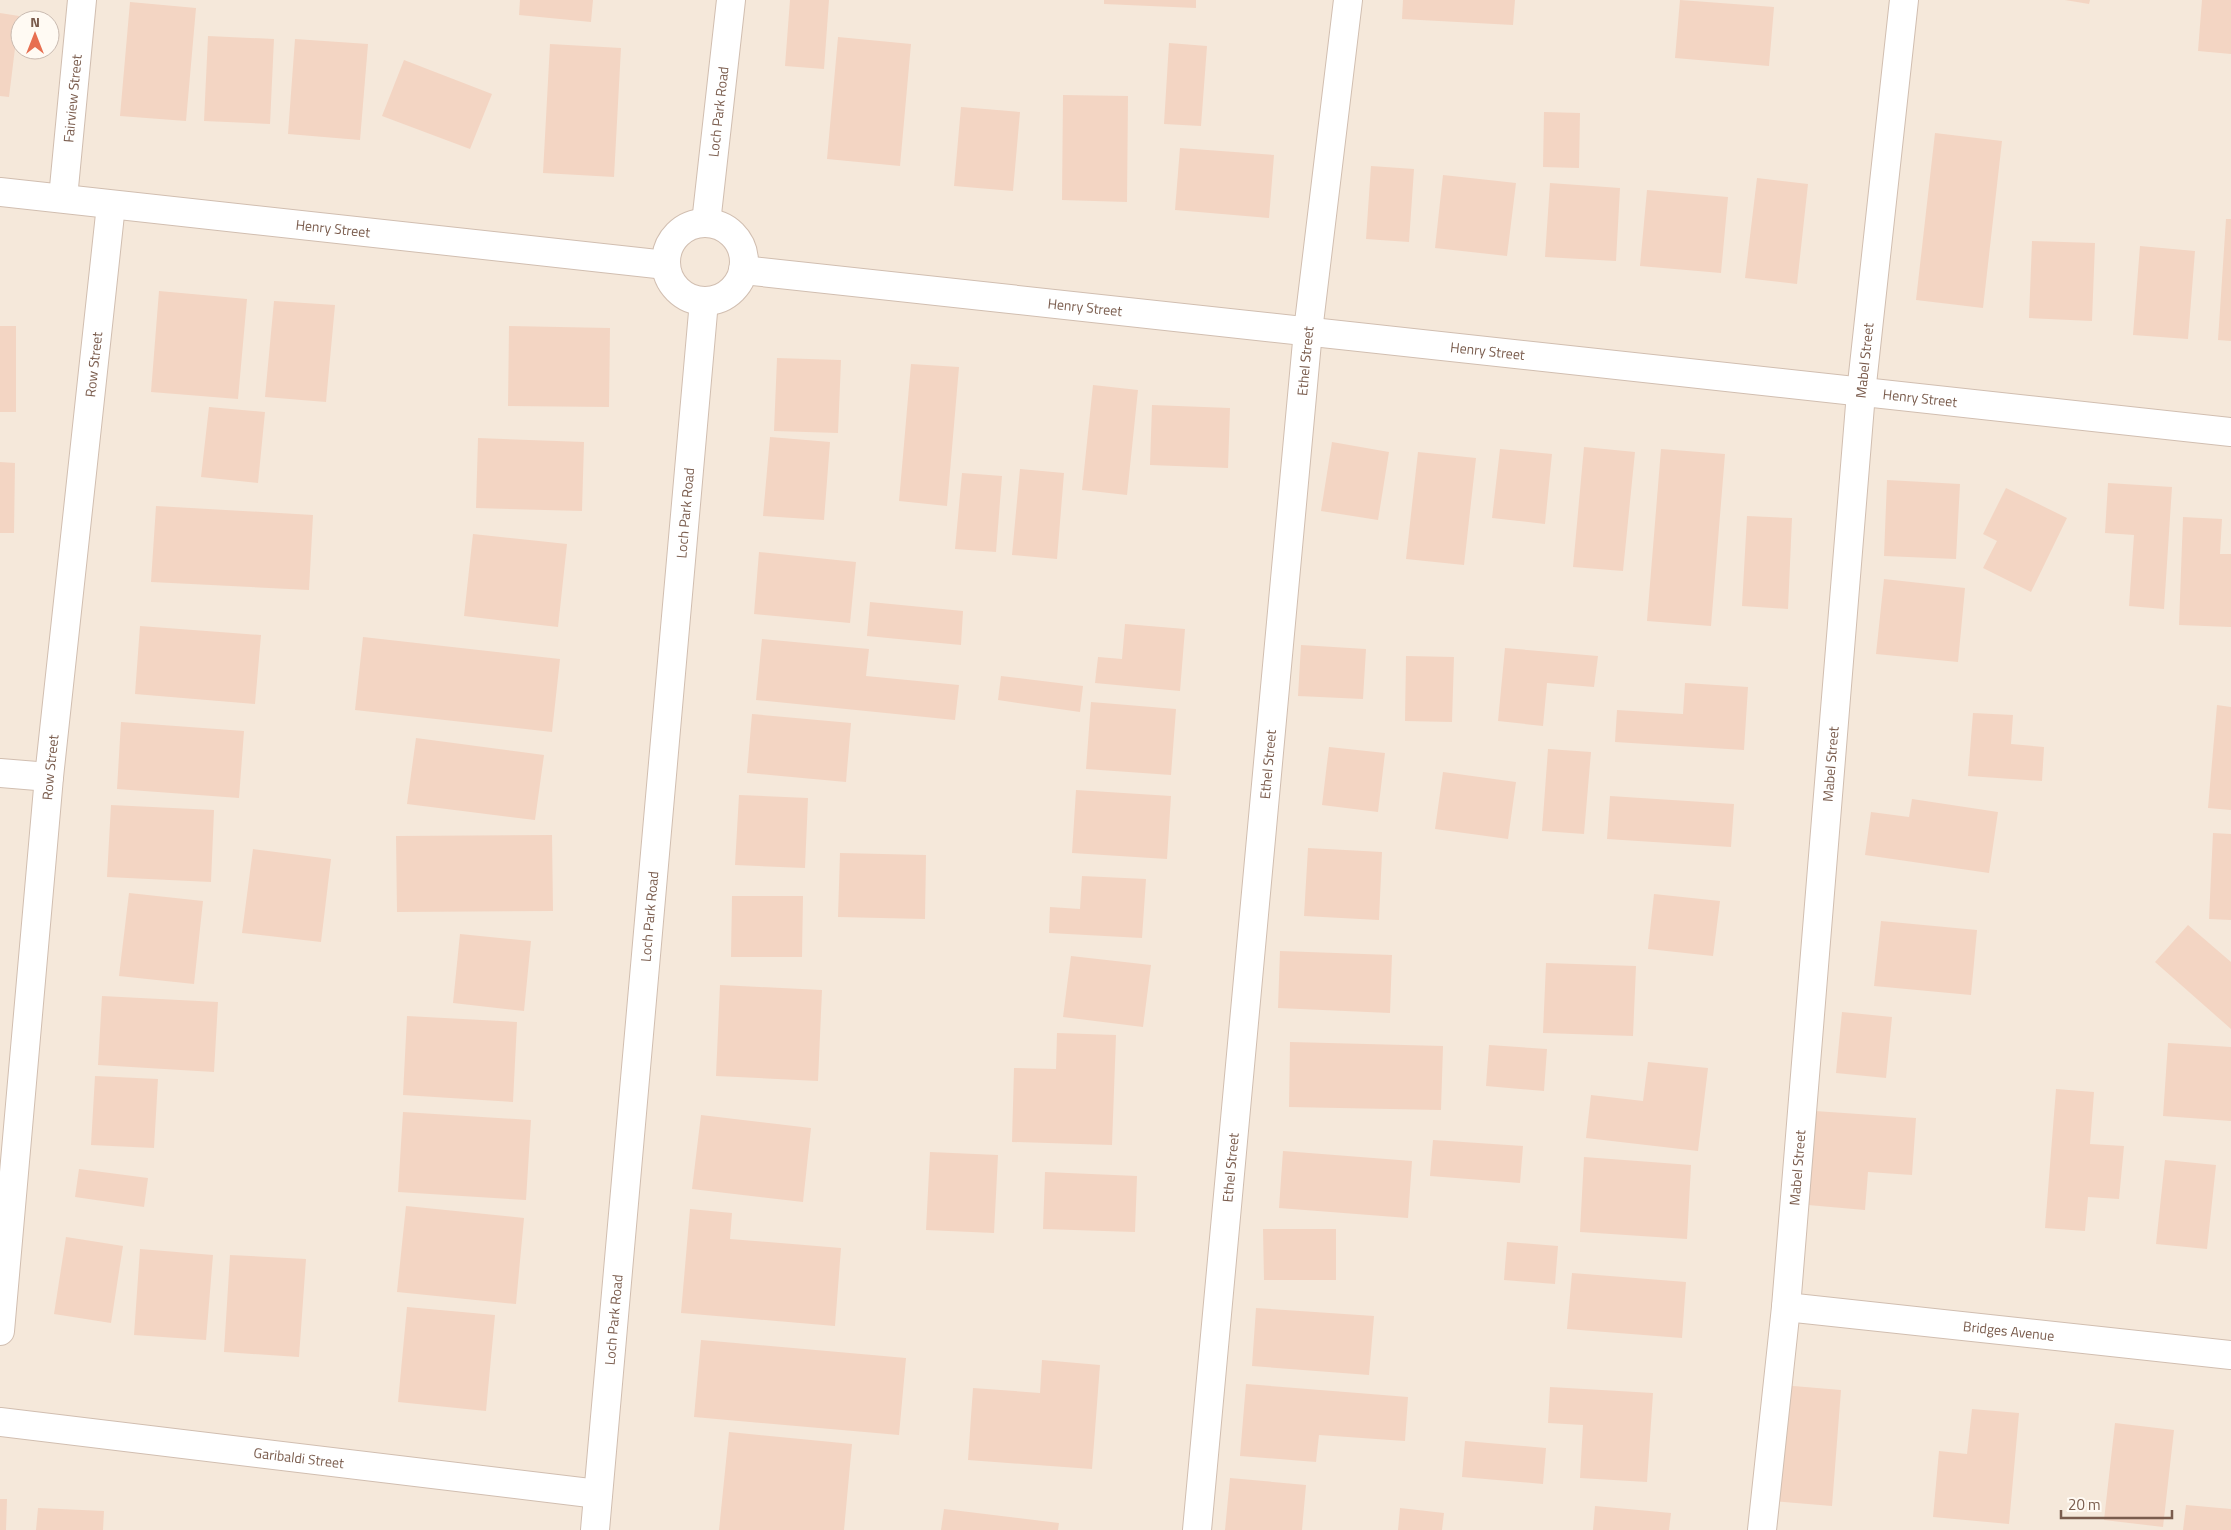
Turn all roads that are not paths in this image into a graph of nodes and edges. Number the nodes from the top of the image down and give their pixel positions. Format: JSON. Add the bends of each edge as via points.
{"nodes":[{"id":1,"x":82,"y":0,"type":"edge"},
{"id":2,"x":731,"y":0,"type":"edge"},
{"id":3,"x":1348,"y":0,"type":"edge"},
{"id":4,"x":1904,"y":0,"type":"edge"},
{"id":5,"x":0,"y":192,"type":"edge"},
{"id":6,"x":63,"y":198,"type":"junction"},
{"id":7,"x":111,"y":205,"type":"junction"},
{"id":8,"x":706,"y":223,"type":"junction"},
{"id":9,"x":666,"y":265,"type":"junction"},
{"id":10,"x":743,"y":270,"type":"junction"},
{"id":11,"x":704,"y":301,"type":"junction"},
{"id":12,"x":1308,"y":331,"type":"junction"},
{"id":13,"x":1861,"y":393,"type":"junction"},
{"id":14,"x":2231,"y":432,"type":"edge"},
{"id":15,"x":0,"y":773,"type":"edge"},
{"id":16,"x":49,"y":777,"type":"junction"},
{"id":17,"x":1786,"y":1307,"type":"junction"},
{"id":18,"x":0,"y":1331,"type":"edge"},
{"id":19,"x":2231,"y":1355,"type":"edge"},
{"id":20,"x":0,"y":1422,"type":"edge"},
{"id":21,"x":598,"y":1494,"type":"junction"},
{"id":22,"x":595,"y":1530,"type":"edge"},
{"id":23,"x":1197,"y":1530,"type":"edge"},
{"id":24,"x":1762,"y":1530,"type":"edge"}],
"edges":[{"from":1,"to":6,"type":"street","name":"Fairview Street"},
{"from":2,"to":8,"type":"street","name":"Loch Park Road"},
{"from":3,"to":12,"type":"street","name":"Ethel Street"},
{"from":4,"to":13,"type":"street","name":"Mabel Street"},
{"from":5,"to":6,"type":"street","name":"Henry Street"},
{"from":6,"to":7,"type":"street","name":"Henry Street"},
{"from":7,"to":9,"type":"street","name":"Henry Street"},
{"from":7,"to":16,"type":"street","name":"Row Street"},
{"from":8,"to":9,"type":"street","via":[[695,224],[673,239],[667,251]]},
{"from":8,"to":10,"type":"street","via":[[720,226],[740,243]]},
{"from":9,"to":11,"type":"street","via":[[670,281],[678,291],[690,299]]},
{"from":10,"to":11,"type":"street","via":[[733,290],[722,298]]},
{"from":10,"to":12,"type":"street","name":"Henry Street"},
{"from":11,"to":21,"type":"street","name":"Loch Park Road"},
{"from":12,"to":13,"type":"street","name":"Henry Street"},
{"from":12,"to":23,"type":"street","name":"Ethel Street"},
{"from":13,"to":14,"type":"street","name":"Henry Street"},
{"from":13,"to":17,"type":"street","name":"Mabel Street"},
{"from":15,"to":16,"type":"street"},
{"from":16,"to":18,"type":"street","name":"Row Street"},
{"from":17,"to":19,"type":"street","name":"Bridges Avenue"},
{"from":17,"to":24,"type":"street","name":"Mabel Street"},
{"from":20,"to":21,"type":"street","name":"Garibaldi Street"},
{"from":21,"to":22,"type":"street","name":"Loch Park Road"}]}
